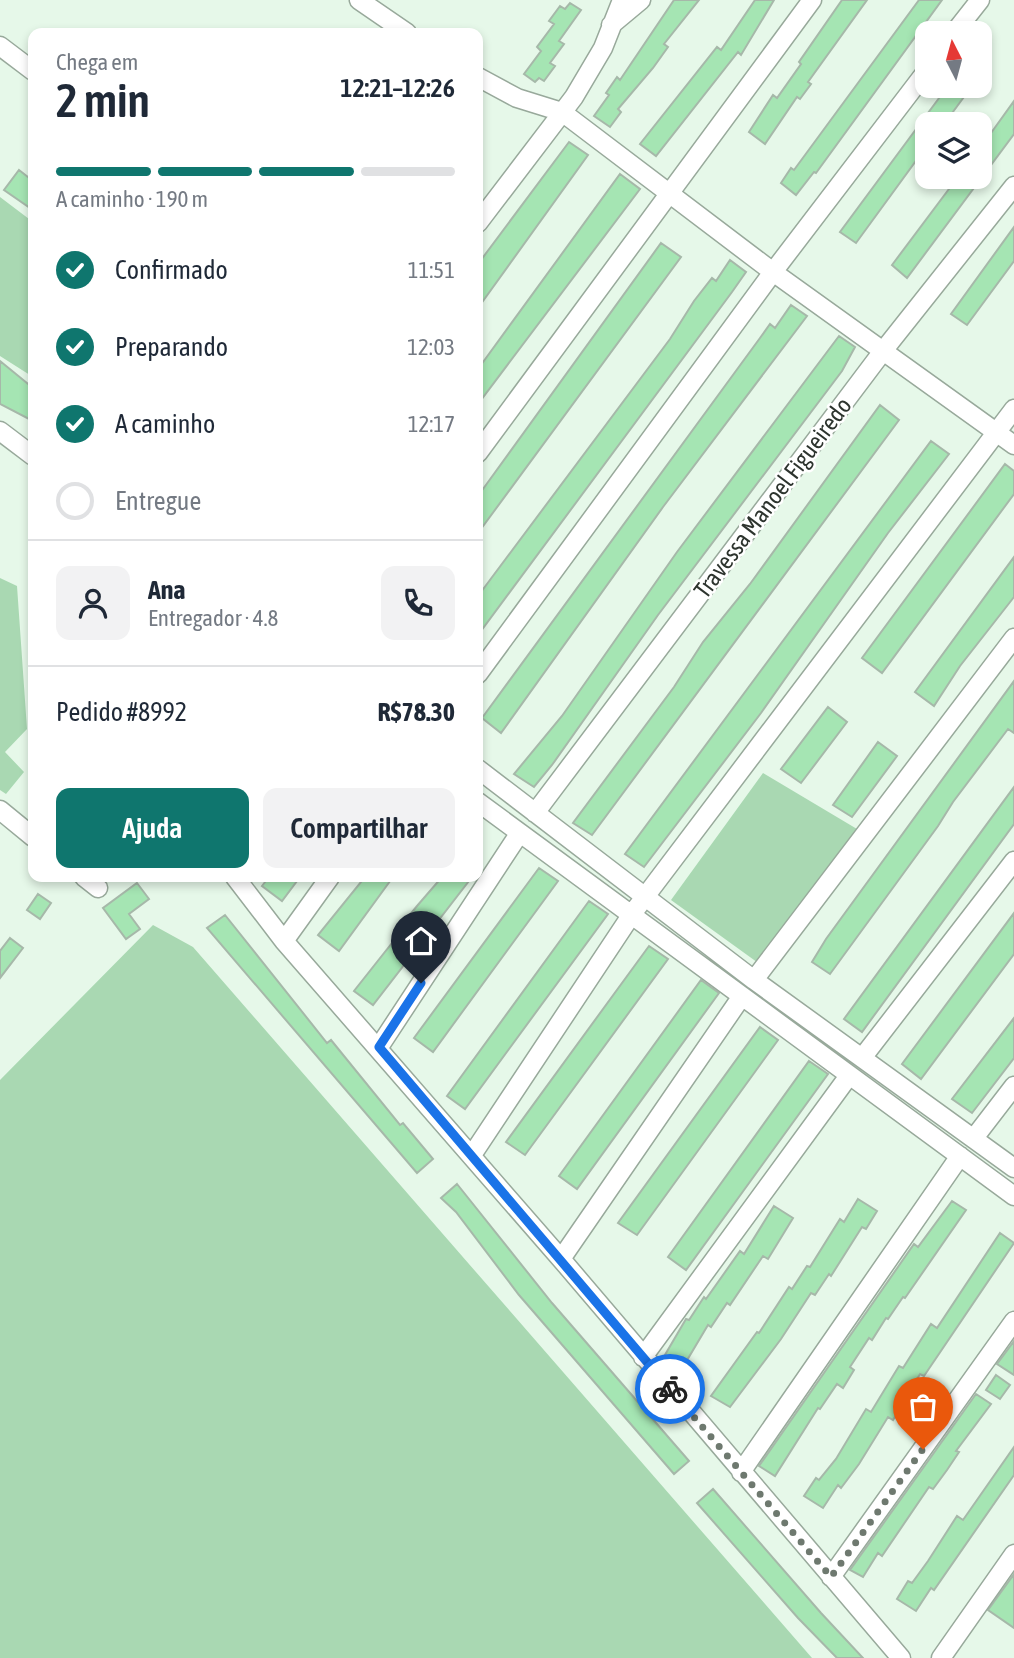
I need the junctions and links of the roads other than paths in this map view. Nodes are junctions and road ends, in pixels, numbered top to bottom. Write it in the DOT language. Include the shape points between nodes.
graph roads {
  1 [pos="359,0"];
  2 [pos="622,0"];
  3 [pos="641,0"];
  4 [pos="812,0"];
  5 [pos="979,0"];
  6 [pos="963,21"];
  7 [pos="611,25"];
  8 [pos="400,28"];
  9 [pos="0,46"];
  10 [pos="28,67"];
  11 [pos="483,80"];
  12 [pos="915,86"];
  13 [pos="562,112"];
  14 [pos="1014,186"];
  15 [pos="669,193"];
  16 [pos="483,216"];
  17 [pos="773,272"];
  18 [pos="883,351"];
  19 [pos="1014,409"];
  20 [pos="0,431"];
  21 [pos="996,433"];
  22 [pos="1014,445"];
  23 [pos="483,446"];
  24 [pos="28,452"];
  25 [pos="1014,638"];
  26 [pos="483,667"];
  27 [pos="483,773"];
  28 [pos="483,806"];
  29 [pos="0,810"];
  30 [pos="535,813"];
  31 [pos="28,833"];
  32 [pos="519,834"];
  33 [pos="1014,861"];
  34 [pos="239,882"];
  35 [pos="326,882"];
  36 [pos="645,897"];
  37 [pos="632,914"];
  38 [pos="284,941"];
  39 [pos="754,980"];
  40 [pos="742,996"];
  41 [pos="379,1047"];
  42 [pos="862,1058"];
  43 [pos="848,1077"];
  44 [pos="1014,1086"];
  45 [pos="974,1138"];
  46 [pos="472,1155"];
  47 [pos="960,1156"];
  48 [pos="1014,1168"];
  49 [pos="1014,1196"];
  50 [pos="561,1259"];
  51 [pos="1014,1321"];
  52 [pos="643,1357"];
  53 [pos="741,1472"];
  54 [pos="1014,1555"];
  55 [pos="831,1577"];
  56 [pos="901,1658"];
  57 [pos="941,1658"];
  1 -- 8 [label="street"];
  2 -- 7 [label="street"];
  3 -- 7 [label="street"];
  4 -- 15 [label="street"];
  5 -- 6 [label="street"];
  7 -- 13 [label="street" via="603,48"];
  9 -- 10 [label="street"];
  11 -- 13 [label="street" via="517,98"];
  12 -- 17 [label="street"];
  13 -- 15 [label="street"];
  13 -- 16 [label="street"];
  14 -- 18 [label="street, Travessa Manoel Figueiredo"];
  15 -- 17 [label="street"];
  15 -- 23 [label="street"];
  17 -- 18 [label="street"];
  17 -- 26 [label="street"];
  18 -- 21 [label="street"];
  18 -- 30 [label="street, Travessa Manoel Figueiredo"];
  19 -- 21 [label="street"];
  20 -- 24 [label="street"];
  21 -- 22 [label="street"];
  21 -- 36 [label="street"];
  25 -- 39 [label="street"];
  27 -- 30 [label="street"];
  28 -- 32 [label="street"];
  29 -- 31 [label="street"];
  30 -- 36 [label="street"];
  32 -- 37 [label="street"];
  32 -- 41 [label="street"];
  33 -- 42 [label="street"];
  34 -- 38 [label="street"];
  35 -- 38 [label="street"];
  36 -- 37 [label="street"];
  36 -- 39 [label="street"];
  37 -- 40 [label="street"];
  37 -- 46 [label="street"];
  38 -- 41 [label="street"];
  39 -- 42 [label="street"];
  40 -- 43 [label="street"];
  40 -- 50 [label="street"];
  41 -- 46 [label="street"];
  42 -- 45 [label="street"];
  43 -- 47 [label="street"];
  43 -- 52 [label="street"];
  44 -- 45 [label="street"];
  45 -- 48 [label="street"];
  46 -- 50 [label="street"];
  47 -- 49 [label="street"];
  47 -- 53 [label="street"];
  50 -- 52 [label="street"];
  51 -- 55 [label="street"];
  52 -- 53 [label="street"];
  53 -- 55 [label="street"];
  54 -- 57 [label="street"];
  55 -- 56 [label="street"];
}
